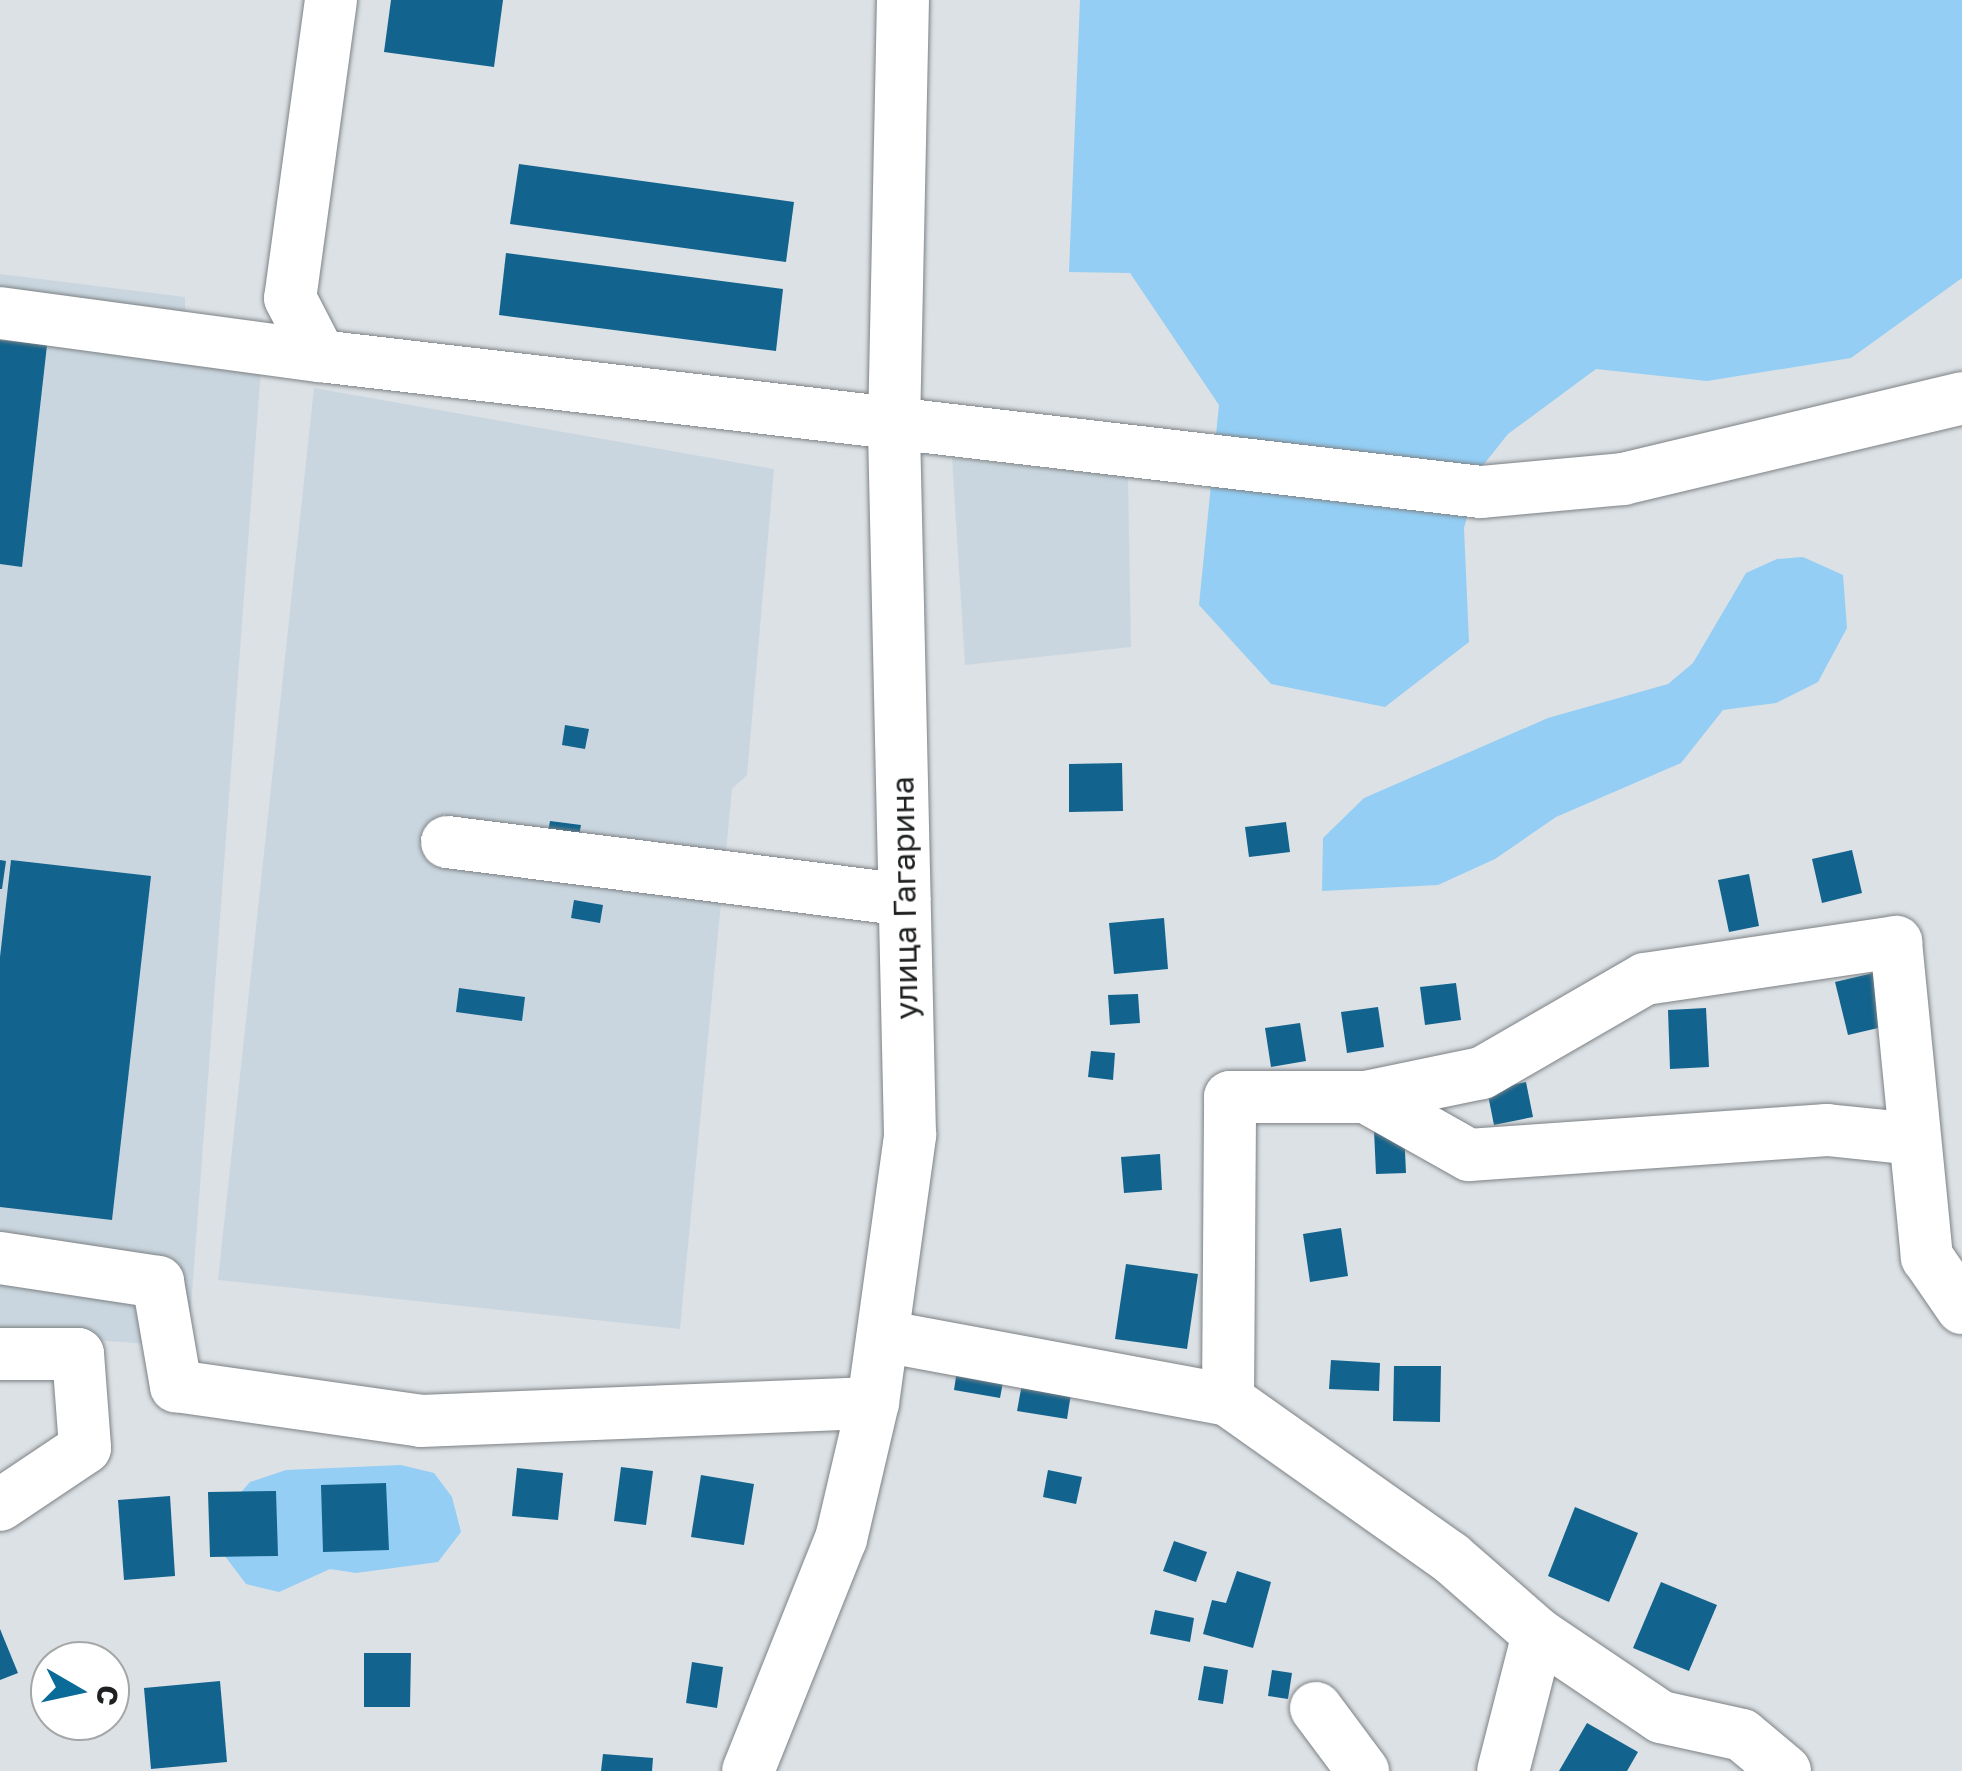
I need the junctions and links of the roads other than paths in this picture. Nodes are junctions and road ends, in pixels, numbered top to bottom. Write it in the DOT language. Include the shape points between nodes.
graph roads {
  1 [pos="331,0"];
  2 [pos="903,0"];
  3 [pos="0,312"];
  4 [pos="320,356"];
  5 [pos="1962,398"];
  6 [pos="894,428"];
  7 [pos="446,842"];
  8 [pos="904,900"];
  9 [pos="1366,1097"];
  10 [pos="1914,1138"];
  11 [pos="0,1258"];
  12 [pos="1962,1308"];
  13 [pos="883,1336"];
  14 [pos="0,1354"];
  15 [pos="1228,1400"];
  16 [pos="873,1403"];
  17 [pos="0,1505"];
  18 [pos="1538,1634"];
  19 [pos="1316,1708"];
  20 [pos="748,1771"];
  21 [pos="1363,1771"];
  22 [pos="1503,1771"];
  23 [pos="1785,1771"];
  1 -- 4 [label="street" via="290,298"];
  2 -- 6 [label="street, улица Гагарина"];
  3 -- 4 [label="street"];
  4 -- 6 [label="street"];
  5 -- 6 [label="street" via="1623,480 1482,492"];
  6 -- 8 [label="street, улица Гагарина"];
  7 -- 8 [label="street"];
  8 -- 13 [label="street, улица Гагарина" via="910,1135"];
  9 -- 10 [label="street" via="1470,1156 1827,1130"];
  9 -- 10 [label="street" via="1482,1073 1645,979 1896,942"];
  9 -- 15 [label="street" via="1230,1097"];
  10 -- 12 [label="street" via="1927,1258"];
  11 -- 16 [label="street" via="158,1282 176,1386 421,1421"];
  13 -- 15 [label="street"];
  13 -- 16 [label="street, улица Гагарина"];
  14 -- 17 [label="street" via="78,1354 85,1448"];
  15 -- 18 [label="street" via="1450,1557"];
  16 -- 20 [label="street, улица Гагарина" via="841,1540"];
  18 -- 22 [label="street"];
  18 -- 23 [label="street" via="1662,1717 1742,1736"];
  19 -- 21 [label="street"];
}
